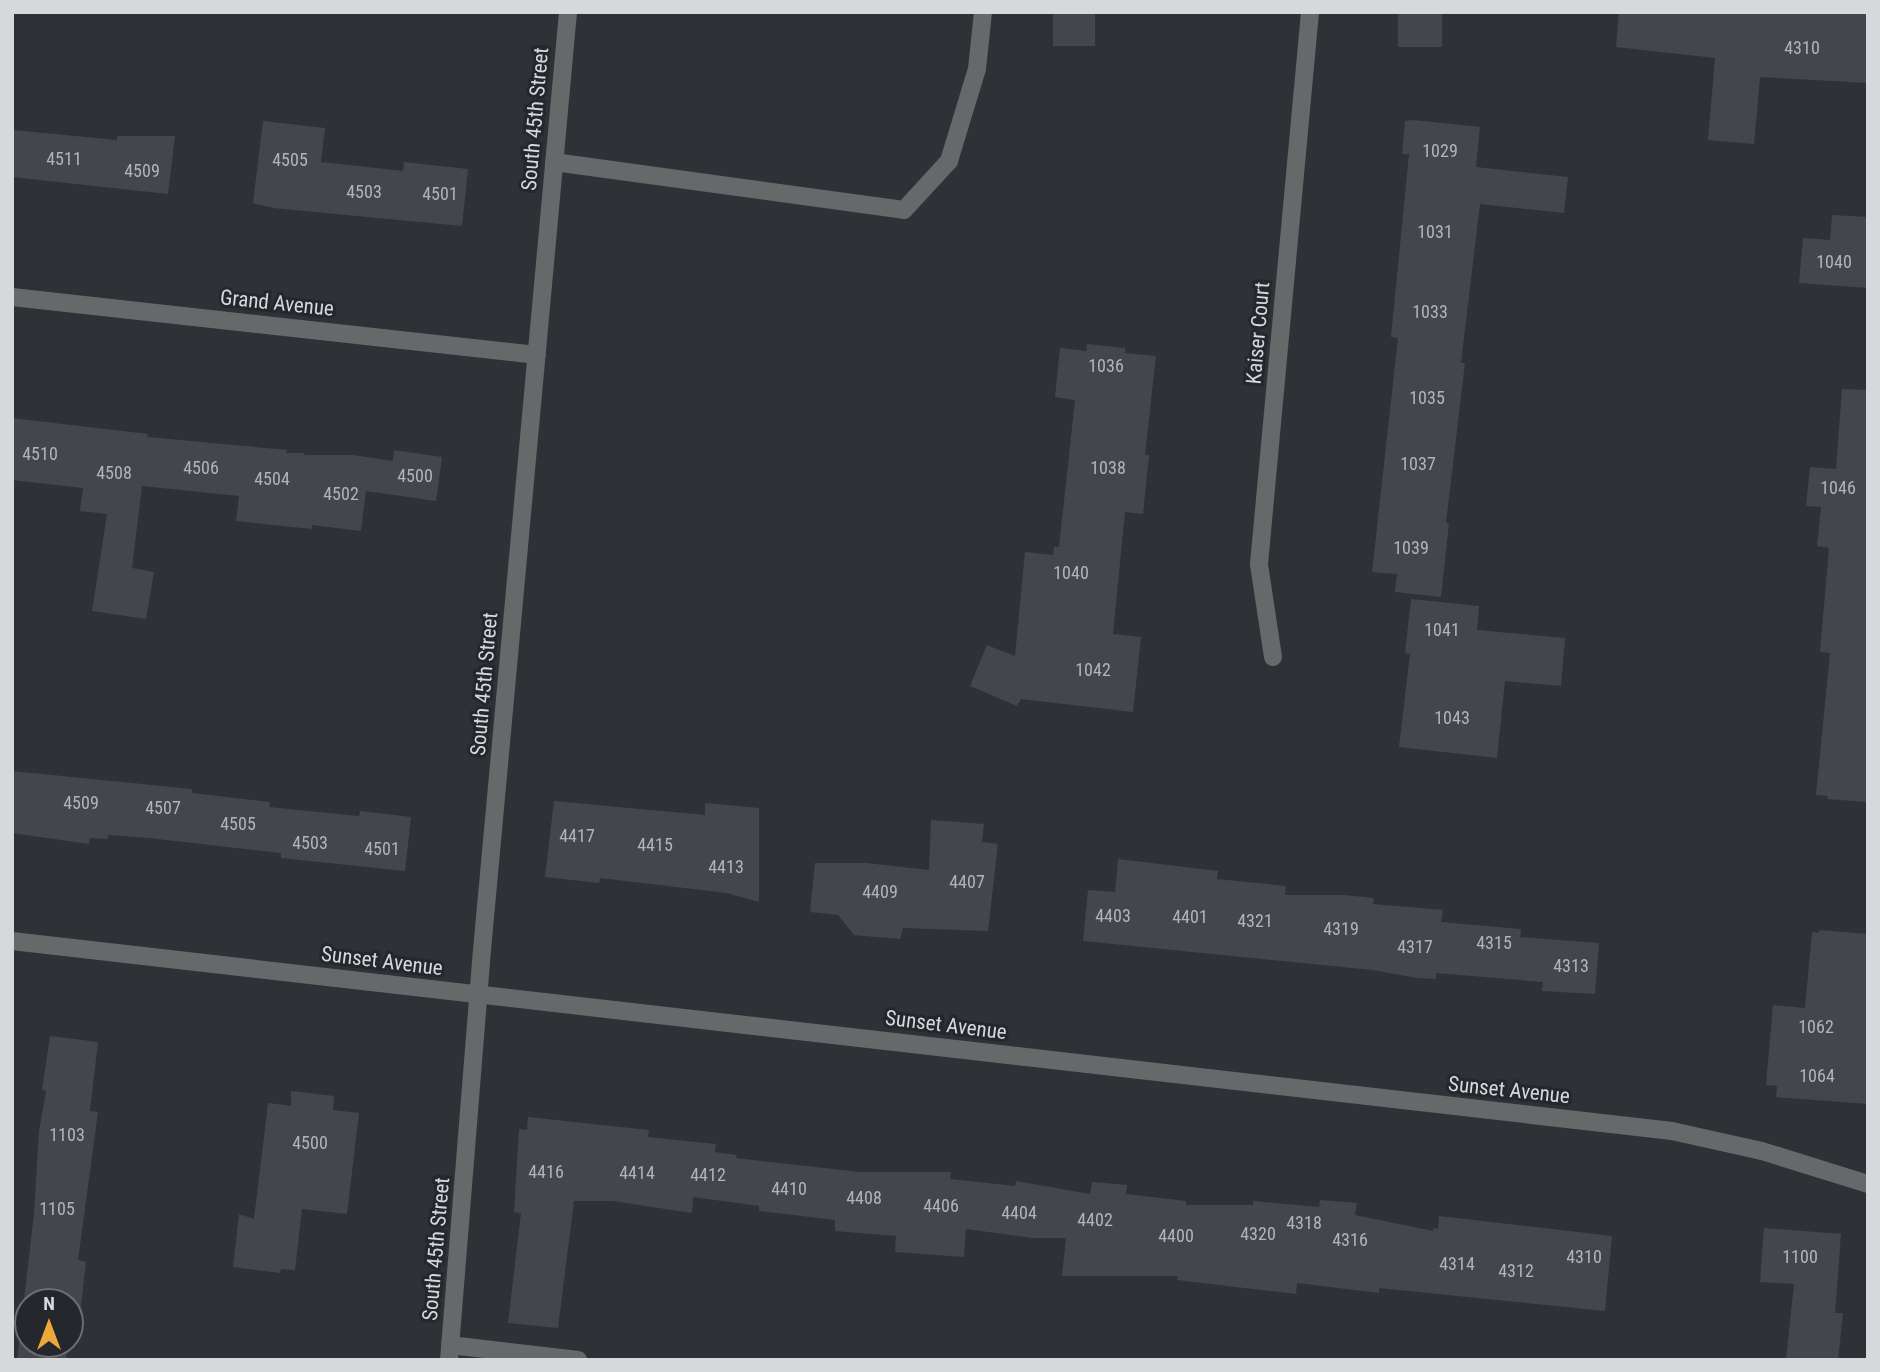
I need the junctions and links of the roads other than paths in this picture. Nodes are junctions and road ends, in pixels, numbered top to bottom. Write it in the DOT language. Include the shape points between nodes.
graph roads {
  1 [pos="568,12"];
  2 [pos="983,12"];
  3 [pos="1310,12"];
  4 [pos="554,162"];
  5 [pos="12,297"];
  6 [pos="537,355"];
  7 [pos="1273,657"];
  8 [pos="12,941"];
  9 [pos="481,995"];
  10 [pos="1868,1184"];
  11 [pos="449,1353"];
  12 [pos="578,1360"];
  1 -- 4 [label="street, South 45th Street"];
  2 -- 4 [label="street" via="977,69 949,162 904,210"];
  3 -- 7 [label="street, Kaiser Court" via="1259,564"];
  4 -- 6 [label="street, South 45th Street"];
  5 -- 6 [label="street, Grand Avenue"];
  6 -- 9 [label="street, South 45th Street"];
  8 -- 9 [label="street, Sunset Avenue"];
  9 -- 10 [label="street, Sunset Avenue" via="1672,1131 1762,1151"];
  9 -- 11 [label="street, South 45th Street"];
  11 -- 12 [label="street"];
}
